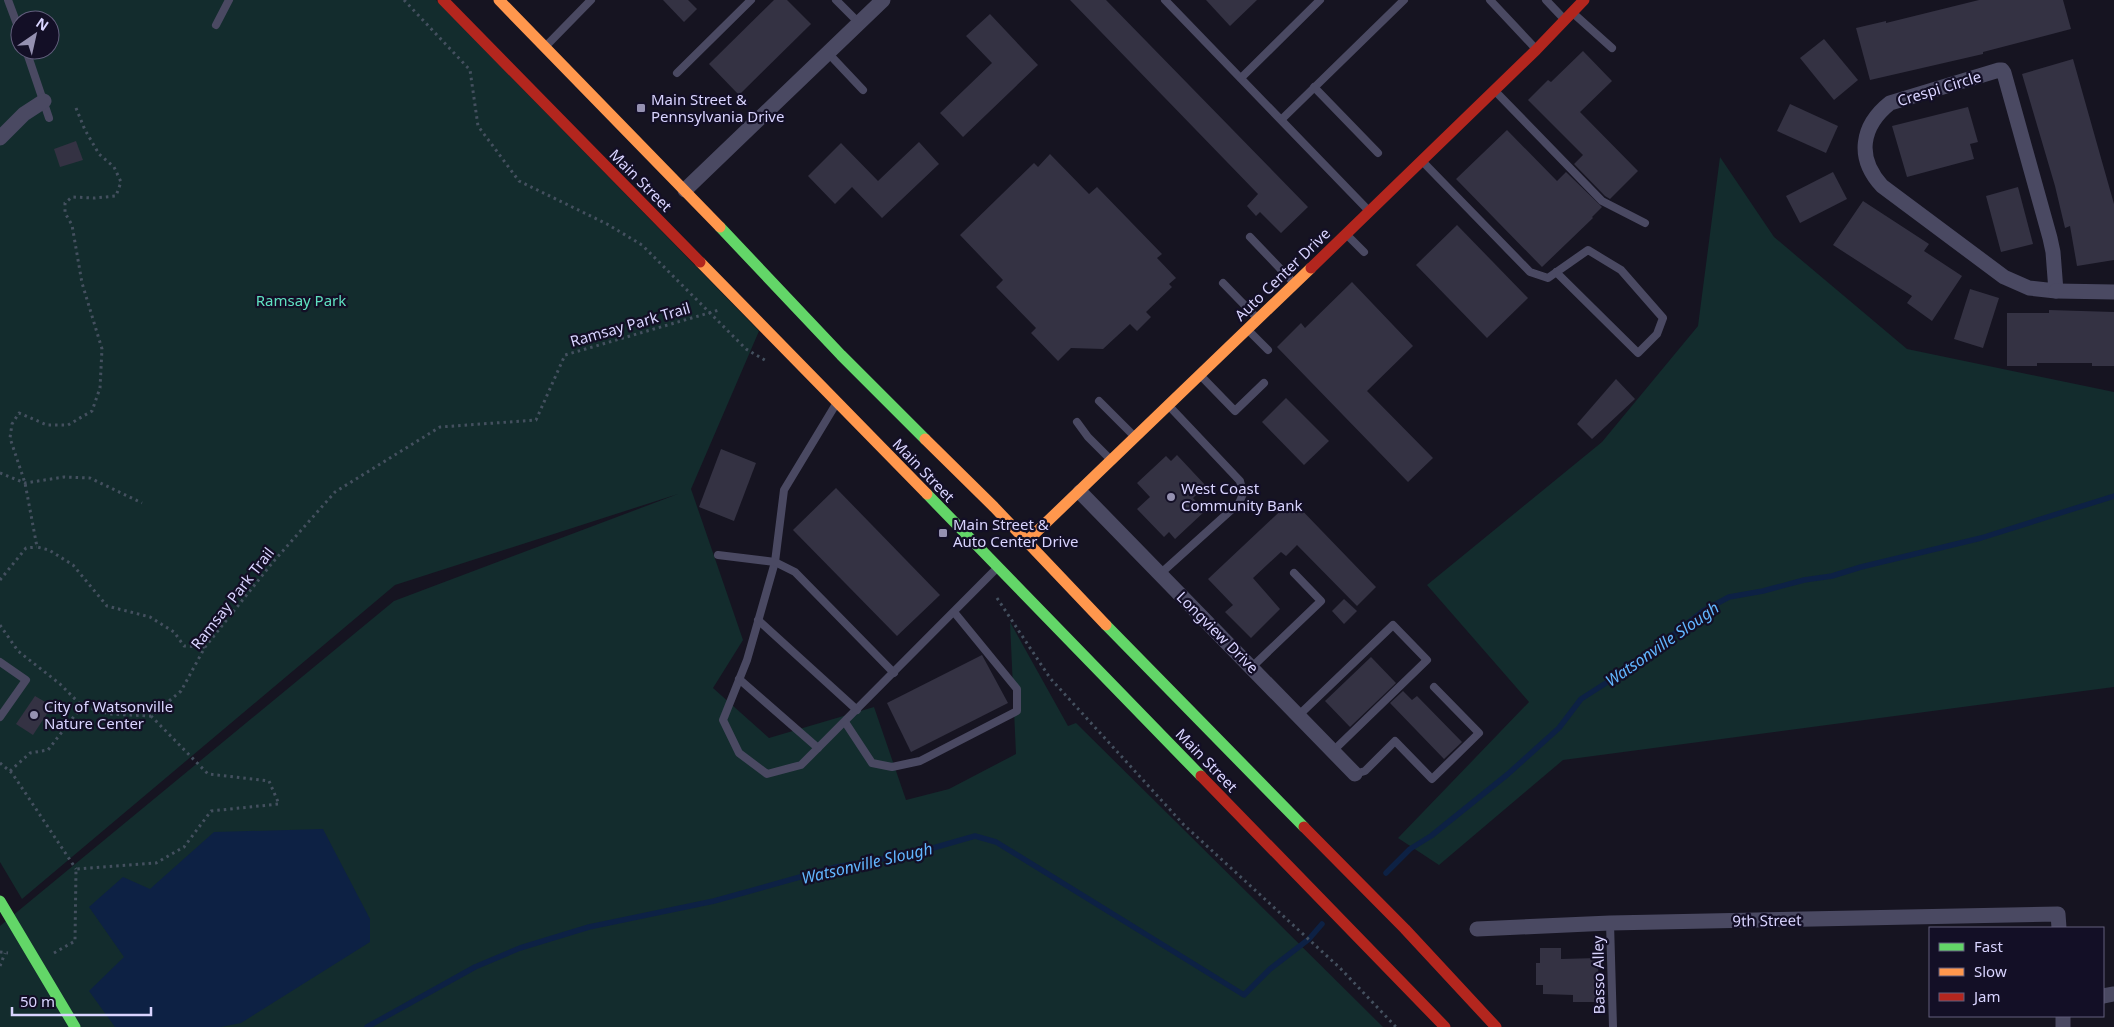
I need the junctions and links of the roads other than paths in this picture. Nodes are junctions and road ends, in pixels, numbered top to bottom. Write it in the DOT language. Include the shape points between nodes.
graph roads {
  1 [pos="443,0"];
  2 [pos="499,0"];
  3 [pos="591,0"];
  4 [pos="751,0"];
  5 [pos="836,0"];
  6 [pos="883,0"];
  7 [pos="1166,0"];
  8 [pos="1320,0"];
  9 [pos="1404,0"];
  10 [pos="1490,0"];
  11 [pos="1546,0"];
  12 [pos="1584,0"];
  13 [pos="225,2"];
  14 [pos="1569,17"];
  15 [pos="859,23"];
  16 [pos="216,25"];
  17 [pos="545,47"];
  18 [pos="1612,48"];
  19 [pos="1536,50"];
  20 [pos="829,54"];
  21 [pos="30,60"];
  22 [pos="677,73"];
  23 [pos="1241,78"];
  24 [pos="1314,87"];
  25 [pos="863,90"];
  26 [pos="1495,90"];
  27 [pos="44,101"];
  28 [pos="50,118"];
  29 [pos="1282,119"];
  30 [pos="0,138"];
  31 [pos="1378,153"];
  32 [pos="1421,161"];
  33 [pos="685,190"];
  34 [pos="1369,211"];
  35 [pos="1645,223"];
  36 [pos="1346,234"];
  37 [pos="1250,237"];
  38 [pos="1364,252"];
  39 [pos="1556,272"];
  40 [pos="1222,282"];
  41 [pos="1295,283"];
  42 [pos="2056,291"];
  43 [pos="2114,292"];
  44 [pos="1258,319"];
  45 [pos="1247,329"];
  46 [pos="1268,350"];
  47 [pos="1200,375"];
  48 [pos="1264,382"];
  49 [pos="1099,401"];
  50 [pos="837,403"];
  51 [pos="1168,405"];
  52 [pos="1077,422"];
  53 [pos="1136,437"];
  54 [pos="1112,461"];
  55 [pos="1080,492"];
  56 [pos="1023,545"];
  57 [pos="718,555"];
  58 [pos="775,562"];
  59 [pos="1002,564"];
  60 [pos="1294,573"];
  61 [pos="1160,574"];
  62 [pos="954,612"];
  63 [pos="758,620"];
  64 [pos="0,662"];
  65 [pos="1252,667"];
  66 [pos="894,673"];
  67 [pos="739,679"];
  68 [pos="1434,687"];
  69 [pos="857,710"];
  70 [pos="1299,715"];
  71 [pos="0,718"];
  72 [pos="845,722"];
  73 [pos="818,748"];
  74 [pos="1333,751"];
  75 [pos="1355,774"];
  76 [pos="0,901"];
  77 [pos="2058,921"];
  78 [pos="1610,923"];
  79 [pos="1477,929"];
  80 [pos="75,1027"];
  81 [pos="1444,1027"];
  82 [pos="1496,1027"];
  83 [pos="1612,1027"];
  1 -- 50 [label="main road, Main Street"];
  2 -- 17 [label="main road, Main Street"];
  3 -- 17 [label="lane"];
  4 -- 22 [label="lane"];
  5 -- 15 [label="lane"];
  6 -- 15 [label="street"];
  7 -- 23 [label="lane"];
  8 -- 23 [label="lane"];
  9 -- 24 [label="lane"];
  10 -- 19 [label="lane"];
  11 -- 14 [label="lane"];
  12 -- 14 [label="main road, Auto Center Drive"];
  13 -- 16 [label="lane"];
  14 -- 18 [label="lane"];
  14 -- 19 [label="main road, Auto Center Drive"];
  15 -- 20 [label="street"];
  17 -- 33 [label="main road, Main Street"];
  19 -- 26 [label="main road, Auto Center Drive"];
  20 -- 25 [label="lane"];
  20 -- 33 [label="street"];
  21 -- 27 [label="lane"];
  23 -- 29 [label="lane"];
  24 -- 29 [label="lane"];
  24 -- 31 [label="lane"];
  26 -- 32 [label="main road, Auto Center Drive"];
  26 -- 35 [label="lane" via="1602,201"];
  27 -- 28 [label="lane"];
  27 -- 30 [label="street" via="24,114"];
  29 -- 34 [label="lane"];
  32 -- 34 [label="main road, Auto Center Drive"];
  32 -- 39 [label="lane" via="1530,272 1548,278"];
  33 -- 56 [label="main road, Main Street"];
  34 -- 36 [label="main road, Auto Center Drive"];
  36 -- 38 [label="lane"];
  36 -- 41 [label="main road, Auto Center Drive"];
  37 -- 41 [label="lane"];
  39 -- 39 [label="lane" via="1588,250 1621,270 1663,318 1657,334 1638,353"];
  40 -- 44 [label="lane"];
  41 -- 44 [label="main road, Auto Center Drive"];
  42 -- 42 [label="street, Crespi Circle" via="2029,288 2004,277 1882,186 1869,168 1864,146 1870,126 1882,109 1903,97 2002,70 2050,238"];
  42 -- 43 [label="street, Crespi Circle"];
  44 -- 45 [label="main road, Auto Center Drive"];
  45 -- 46 [label="lane"];
  45 -- 47 [label="main road, Auto Center Drive"];
  47 -- 48 [label="lane" via="1235,411"];
  47 -- 51 [label="main road, Auto Center Drive"];
  49 -- 53 [label="lane"];
  50 -- 58 [label="lane" via="784,490"];
  50 -- 59 [label="main road, Main Street"];
  51 -- 53 [label="main road, Auto Center Drive"];
  51 -- 61 [label="lane" via="1240,481 1243,494 1239,503"];
  52 -- 54 [label="lane"];
  53 -- 54 [label="main road, Auto Center Drive"];
  54 -- 55 [label="main road, Auto Center Drive"];
  55 -- 56 [label="main road, Auto Center Drive"];
  55 -- 61 [label="street, Longview Drive"];
  56 -- 82 [label="main road, Main Street" via="1405,929"];
  57 -- 58 [label="lane"];
  58 -- 63 [label="lane"];
  58 -- 66 [label="lane" via="795,572"];
  59 -- 62 [label="lane"];
  59 -- 81 [label="main road, Main Street"];
  60 -- 65 [label="lane" via="1321,601"];
  61 -- 65 [label="street, Longview Drive"];
  62 -- 66 [label="lane"];
  62 -- 72 [label="lane" via="1017,689 1017,711 920,761 892,766 872,763"];
  63 -- 67 [label="lane"];
  63 -- 69 [label="lane"];
  64 -- 71 [label="lane" via="26,680"];
  65 -- 70 [label="street, Longview Drive"];
  66 -- 69 [label="lane"];
  67 -- 73 [label="lane"];
  67 -- 73 [label="lane" via="723,720 739,753 768,774 801,766"];
  68 -- 75 [label="lane" via="1479,733 1432,779 1395,741 1365,770"];
  69 -- 72 [label="lane"];
  70 -- 74 [label="street, Longview Drive"];
  70 -- 74 [label="lane" via="1393,625 1427,660"];
  72 -- 73 [label="lane"];
  74 -- 75 [label="street, Longview Drive"];
  76 -- 80 [label="main road, bridge"];
  77 -- 78 [label="street, 9th Street"];
  78 -- 79 [label="street, 9th Street"];
  78 -- 83 [label="lane, Basso Alley"];
}
